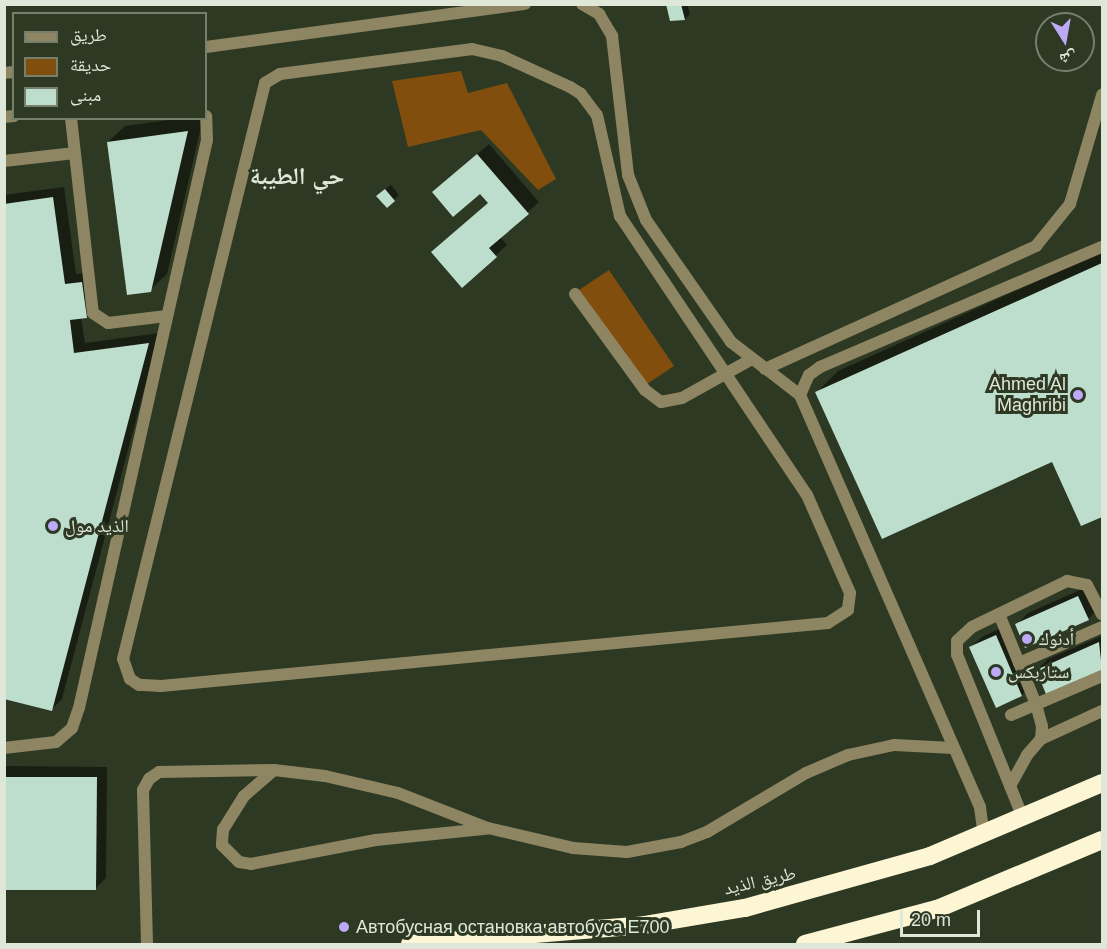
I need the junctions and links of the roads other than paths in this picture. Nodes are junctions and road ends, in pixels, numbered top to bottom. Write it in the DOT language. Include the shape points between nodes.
graph roads {
  1 [pos="525,4"];
  2 [pos="582,4"];
  3 [pos="207,47"];
  4 [pos="1102,95"];
  5 [pos="71,120"];
  6 [pos="207,120"];
  7 [pos="75,153"];
  8 [pos="4,161"];
  9 [pos="1102,247"];
  10 [pos="575,294"];
  11 [pos="167,316"];
  12 [pos="752,359"];
  13 [pos="765,369"];
  14 [pos="725,377"];
  15 [pos="800,395"];
  16 [pos="999,614"];
  17 [pos="1102,614"];
  18 [pos="1102,627"];
  19 [pos="1019,663"];
  20 [pos="1102,676"];
  21 [pos="1036,704"];
  22 [pos="1102,711"];
  23 [pos="1011,716"];
  24 [pos="1041,739"];
  25 [pos="4,748"];
  26 [pos="954,748"];
  27 [pos="274,770"];
  28 [pos="1102,783"];
  29 [pos="1010,786"];
  30 [pos="1023,818"];
  31 [pos="488,828"];
  32 [pos="984,836"];
  33 [pos="1102,840"];
  34 [pos="147,945"];
  35 [pos="410,945"];
  36 [pos="804,945"];
  1 -- 3 [label="street"];
  2 -- 12 [label="street" via="599,14 612,36 628,175 635,198 721,331"];
  4 -- 13 [label="street" via="1070,204 1036,246"];
  5 -- 7 [label="street"];
  6 -- 11 [label="street" via="209,130"];
  7 -- 8 [label="street"];
  7 -- 11 [label="street" via="93,313 108,323"];
  9 -- 15 [label="street" via="820,367 809,375"];
  10 -- 14 [label="street" via="654,399 676,401"];
  11 -- 25 [label="street" via="72,728 56,742"];
  12 -- 13 [label="street"];
  12 -- 14 [label="street"];
  13 -- 15 [label="street"];
  14 -- 14 [label="street" via="816,512 850,593 848,609 836,621 161,686 139,685 125,670 126,649 261,90 270,78 472,50 502,56 581,94 597,115 620,216"];
  15 -- 26 [label="street"];
  16 -- 17 [label="street" via="1074,580 1087,585"];
  16 -- 19 [label="street"];
  16 -- 29 [label="street" via="966,630 956,648"];
  18 -- 19 [label="street"];
  19 -- 21 [label="street"];
  20 -- 21 [label="street"];
  21 -- 23 [label="street"];
  21 -- 24 [label="street"];
  22 -- 24 [label="street"];
  24 -- 29 [label="street"];
  26 -- 31 [label="street" via="894,746 848,755 806,773 706,832 654,848 600,852"];
  26 -- 32 [label="street" via="980,807"];
  27 -- 31 [label="street" via="398,793"];
  27 -- 31 [label="street" via="244,796 224,829 222,845 239,862 251,864 376,840"];
  27 -- 34 [label="street" via="172,769 149,779 143,790"];
  28 -- 30 [label="highway, طريق الذيد"];
  29 -- 30 [label="street"];
  30 -- 32 [label="highway, طريق الذيد"];
  32 -- 35 [label="highway, طريق الذيد" via="862,878 745,908 644,925"];
  33 -- 36 [label="highway" via="937,909"];
}
